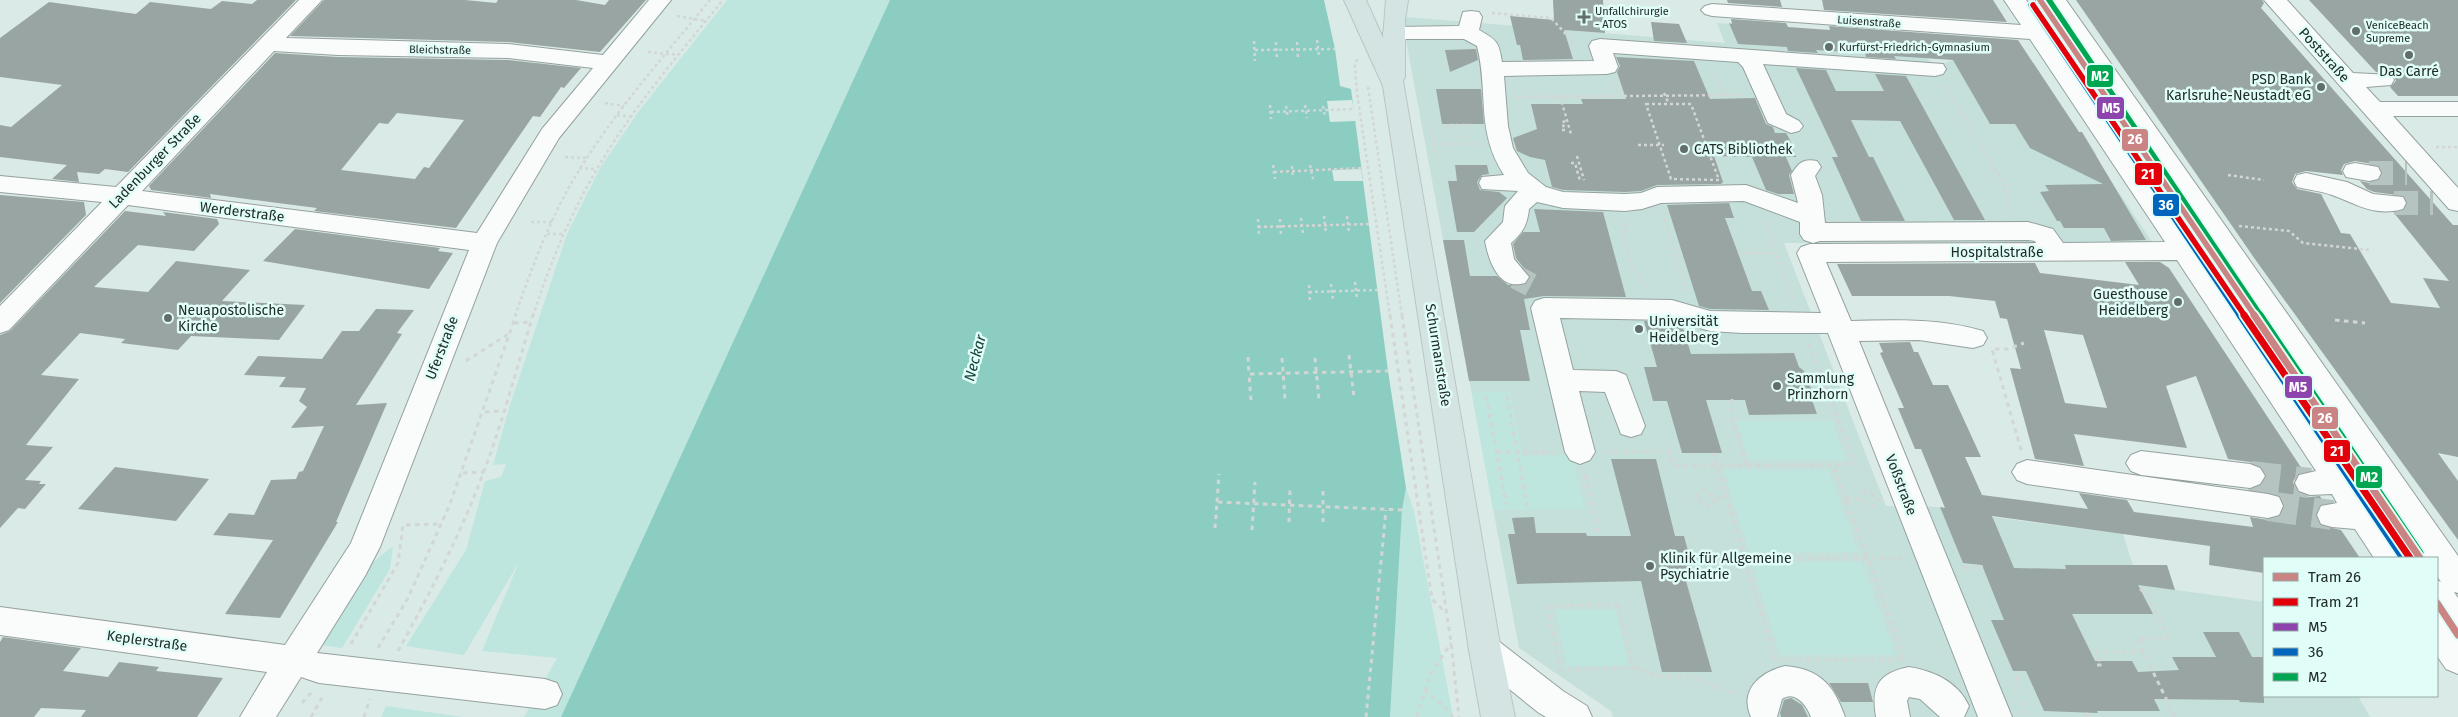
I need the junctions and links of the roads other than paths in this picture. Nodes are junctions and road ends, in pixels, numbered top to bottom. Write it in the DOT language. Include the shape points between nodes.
graph roads {
  1 [pos="311,0"];
  2 [pos="1355,0"];
  3 [pos="1397,0"];
  4 [pos="2015,0"];
  5 [pos="2038,0"];
  6 [pos="2055,0"];
  7 [pos="2275,0"];
  8 [pos="1710,5"];
  9 [pos="669,8"];
  10 [pos="1394,33"];
  11 [pos="2037,33"];
  12 [pos="270,44"];
  13 [pos="1734,55"];
  14 [pos="610,63"];
  15 [pos="1494,69"];
  16 [pos="1935,69"];
  17 [pos="2348,80"];
  18 [pos="2383,80"];
  19 [pos="1394,86"];
  20 [pos="2374,109"];
  21 [pos="2458,109"];
  22 [pos="1791,126"];
  23 [pos="1809,167"];
  24 [pos="2432,172"];
  25 [pos="2406,173"];
  26 [pos="2306,181"];
  27 [pos="1491,183"];
  28 [pos="0,184"];
  29 [pos="1528,186"];
  30 [pos="121,196"];
  31 [pos="2452,202"];
  32 [pos="2394,203"];
  33 [pos="1812,234"];
  34 [pos="484,243"];
  35 [pos="2184,251"];
  36 [pos="2056,252"];
  37 [pos="1544,308"];
  38 [pos="0,323"];
  39 [pos="1839,327"];
  40 [pos="1988,345"];
  41 [pos="1561,380"];
  42 [pos="1631,426"];
  43 [pos="1580,452"];
  44 [pos="2140,464"];
  45 [pos="2027,472"];
  46 [pos="2250,476"];
  47 [pos="2342,482"];
  48 [pos="2310,483"];
  49 [pos="2268,506"];
  50 [pos="2332,515"];
  51 [pos="2364,517"];
  52 [pos="2390,557"];
  53 [pos="2412,557"];
  54 [pos="2458,580"];
  55 [pos="2438,595"];
  56 [pos="0,621"];
  57 [pos="2458,624"];
  58 [pos="2438,631"];
  59 [pos="1485,650"];
  60 [pos="2458,659"];
  61 [pos="295,661"];
  62 [pos="545,694"];
  63 [pos="1752,705"];
  64 [pos="1952,706"];
  65 [pos="257,717"];
  66 [pos="1498,717"];
  67 [pos="1575,717"];
  68 [pos="1828,717"];
  69 [pos="1893,717"];
  70 [pos="1995,717"];
  1 -- 12 [label="street, Ladenburger Straße"];
  2 -- 19 [label="main road, Schurmanstraße"];
  3 -- 10 [label="main road"];
  4 -- 11 [label="street"];
  5 -- 53 [label="street"];
  6 -- 54 [label="street"];
  7 -- 17 [label="street, Poststraße"];
  8 -- 11 [label="street, Luisenstraße"];
  8 -- 13 [label="street"];
  9 -- 14 [label="street, Uferstraße"];
  10 -- 15 [label="street" via="1470,24 1487,43"];
  10 -- 19 [label="main road"];
  11 -- 35 [label="street"];
  12 -- 14 [label="street, Bleichstraße" via="508,51"];
  12 -- 30 [label="street, Ladenburger Straße"];
  13 -- 15 [label="street" via="1600,46 1606,67"];
  13 -- 16 [label="street"];
  13 -- 22 [label="street" via="1753,65 1776,118"];
  14 -- 34 [label="street, Uferstraße" via="550,134"];
  15 -- 29 [label="street" via="1498,134 1511,167"];
  17 -- 18 [label="street"];
  17 -- 20 [label="street, Poststraße"];
  19 -- 59 [label="main road, Schurmanstraße"];
  20 -- 21 [label="street"];
  20 -- 24 [label="street, Poststraße"];
  23 -- 33 [label="street, Voßstraße" via="1802,175 1810,196"];
  24 -- 25 [label="street"];
  24 -- 31 [label="street, Poststraße"];
  26 -- 32 [label="street" via="2338,188 2369,202"];
  27 -- 29 [label="street"];
  28 -- 30 [label="street, Werderstraße"];
  29 -- 33 [label="street" via="1547,197 1561,200 1746,194"];
  29 -- 37 [label="street" via="1517,206 1506,213 1515,225 1498,241 1502,262 1524,281"];
  30 -- 34 [label="street, Werderstraße"];
  30 -- 38 [label="street, Ladenburger Straße"];
  33 -- 36 [label="street, Hospitalstraße"];
  33 -- 36 [label="street" via="2014,230 2041,233"];
  33 -- 39 [label="street, Voßstraße"];
  34 -- 61 [label="street, Uferstraße" via="365,547"];
  35 -- 36 [label="street, Hospitalstraße"];
  35 -- 47 [label="street"];
  37 -- 39 [label="street" via="1683,313 1710,321"];
  37 -- 41 [label="street"];
  39 -- 40 [label="street" via="1895,331 1919,339"];
  39 -- 70 [label="street, Voßstraße"];
  41 -- 42 [label="street" via="1616,382"];
  41 -- 43 [label="street"];
  44 -- 46 [label="street"];
  45 -- 49 [label="street"];
  47 -- 48 [label="street"];
  47 -- 51 [label="street"];
  50 -- 51 [label="street"];
  51 -- 52 [label="street"];
  55 -- 57 [label="street"];
  56 -- 61 [label="street, Keplerstraße"];
  58 -- 60 [label="street"];
  59 -- 66 [label="main road, Schurmanstraße"];
  59 -- 67 [label="street"];
  61 -- 62 [label="street, Keplerstraße" via="334,670 378,665"];
  61 -- 65 [label="street, Uferstraße"];
  63 -- 68 [label="street" via="1763,698 1772,684 1792,681 1807,687 1820,698"];
  64 -- 69 [label="street" via="1936,689 1905,682 1897,685 1888,699"];
}
